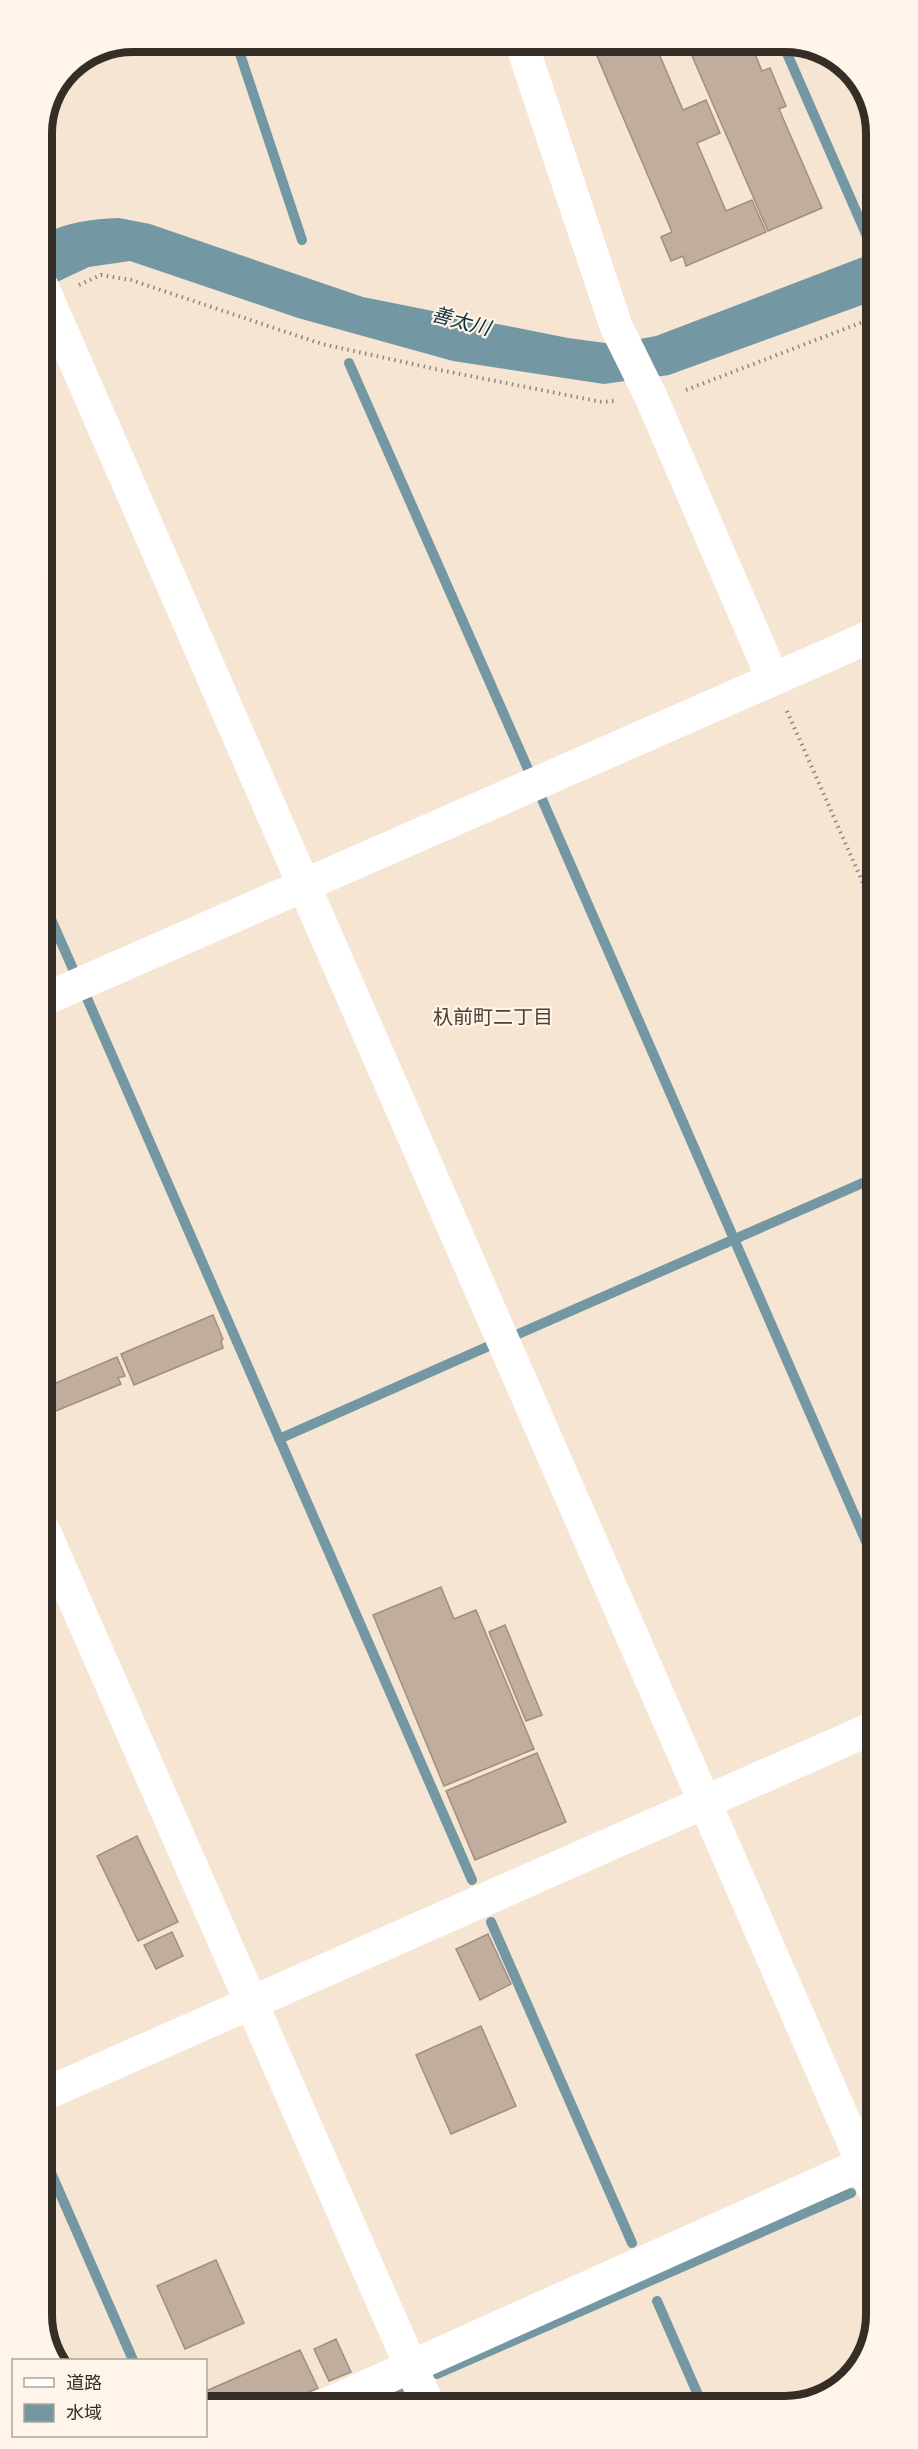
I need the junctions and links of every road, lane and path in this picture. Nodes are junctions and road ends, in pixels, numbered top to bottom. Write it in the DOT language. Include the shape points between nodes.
graph roads {
  1 [pos="525,53"];
  2 [pos="53,290"];
  3 [pos="53,311"];
  4 [pos="866,321"];
  5 [pos="651,398"];
  6 [pos="866,638"];
  7 [pos="773,679"];
  8 [pos="304,886"];
  9 [pos="866,890"];
  10 [pos="53,996"];
  11 [pos="52,1550"];
  12 [pos="866,1731"];
  13 [pos="704,1802"];
  14 [pos="251,2004"];
  15 [pos="52,2091"];
  16 [pos="866,2154"];
  17 [pos="866,2162"];
  18 [pos="411,2367"];
  19 [pos="346,2396"];
  20 [pos="424,2396"];
  1 -- 5 [label="street" via="616,326"];
  2 -- 5 [label="path" via="102,275 131,280 322,344 602,402"];
  3 -- 8 [label="street"];
  4 -- 5 [label="path" via="684,392"];
  5 -- 7 [label="street"];
  6 -- 7 [label="street"];
  7 -- 8 [label="street"];
  7 -- 9 [label="path"];
  8 -- 10 [label="street"];
  8 -- 13 [label="street"];
  11 -- 14 [label="street"];
  12 -- 13 [label="street"];
  13 -- 14 [label="street"];
  13 -- 16 [label="street"];
  14 -- 15 [label="street"];
  14 -- 18 [label="street"];
  17 -- 18 [label="street"];
  18 -- 19 [label="street"];
  18 -- 20 [label="street"];
}
